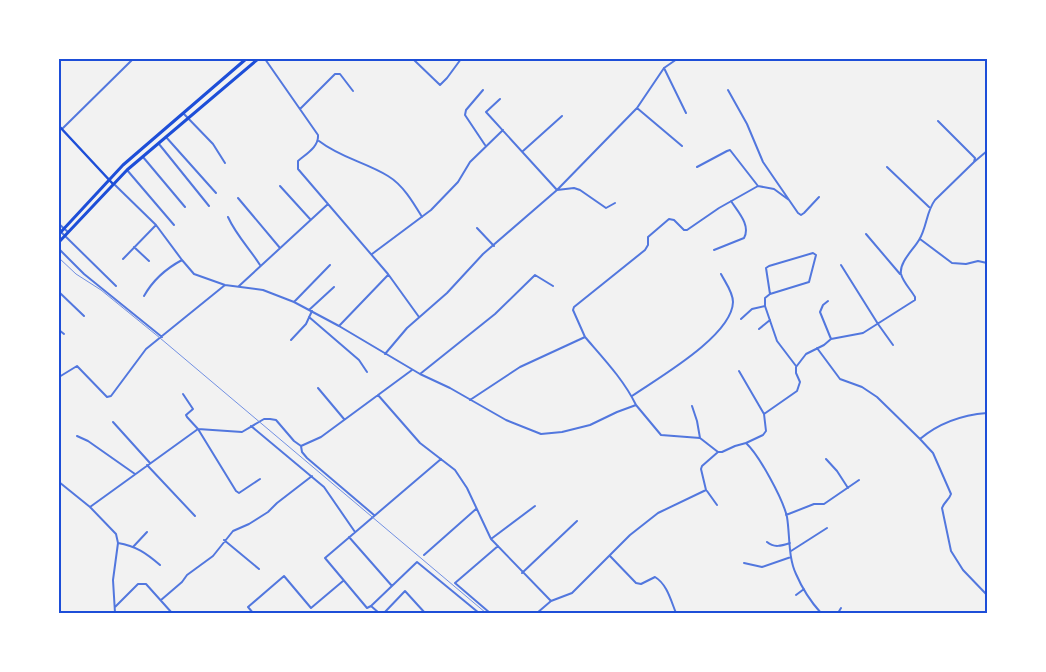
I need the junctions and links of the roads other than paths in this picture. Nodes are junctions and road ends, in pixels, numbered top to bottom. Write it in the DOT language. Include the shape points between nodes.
graph roads {
  1 [pos="133,59"];
  2 [pos="246,59"];
  3 [pos="258,59"];
  4 [pos="265,59"];
  5 [pos="413,59"];
  6 [pos="460,59"];
  7 [pos="678,59"];
  8 [pos="664,68"];
  9 [pos="483,90"];
  10 [pos="728,90"];
  11 [pos="353,91"];
  12 [pos="500,99"];
  13 [pos="637,108"];
  14 [pos="300,109"];
  15 [pos="183,112"];
  16 [pos="686,112"];
  17 [pos="562,116"];
  18 [pos="187,117"];
  19 [pos="938,121"];
  20 [pos="59,126"];
  21 [pos="62,129"];
  22 [pos="503,130"];
  23 [pos="165,136"];
  24 [pos="319,141"];
  25 [pos="158,142"];
  26 [pos="485,145"];
  27 [pos="682,146"];
  28 [pos="523,151"];
  29 [pos="987,151"];
  30 [pos="142,156"];
  31 [pos="974,162"];
  32 [pos="225,163"];
  33 [pos="697,167"];
  34 [pos="887,167"];
  35 [pos="127,170"];
  36 [pos="108,179"];
  37 [pos="113,184"];
  38 [pos="280,186"];
  39 [pos="758,186"];
  40 [pos="557,190"];
  41 [pos="216,193"];
  42 [pos="819,197"];
  43 [pos="238,198"];
  44 [pos="789,200"];
  45 [pos="731,201"];
  46 [pos="615,203"];
  47 [pos="328,204"];
  48 [pos="209,206"];
  49 [pos="185,207"];
  50 [pos="930,207"];
  51 [pos="228,217"];
  52 [pos="422,217"];
  53 [pos="311,220"];
  54 [pos="59,224"];
  55 [pos="156,225"];
  56 [pos="174,225"];
  57 [pos="64,228"];
  58 [pos="477,228"];
  59 [pos="60,233"];
  60 [pos="67,234"];
  61 [pos="866,234"];
  62 [pos="920,239"];
  63 [pos="59,242"];
  64 [pos="494,246"];
  65 [pos="134,247"];
  66 [pos="280,248"];
  67 [pos="59,249"];
  68 [pos="714,250"];
  69 [pos="372,254"];
  70 [pos="123,259"];
  71 [pos="182,260"];
  72 [pos="149,261"];
  73 [pos="987,263"];
  74 [pos="330,265"];
  75 [pos="841,265"];
  76 [pos="260,266"];
  77 [pos="388,274"];
  78 [pos="721,274"];
  79 [pos="901,276"];
  80 [pos="225,285"];
  81 [pos="116,286"];
  82 [pos="238,286"];
  83 [pos="553,286"];
  84 [pos="334,287"];
  85 [pos="59,289"];
  86 [pos="770,294"];
  87 [pos="144,296"];
  88 [pos="828,301"];
  89 [pos="294,302"];
  90 [pos="765,306"];
  91 [pos="309,310"];
  92 [pos="312,311"];
  93 [pos="84,316"];
  94 [pos="309,317"];
  95 [pos="419,317"];
  96 [pos="741,319"];
  97 [pos="770,320"];
  98 [pos="878,324"];
  99 [pos="340,326"];
  100 [pos="759,329"];
  101 [pos="59,330"];
  102 [pos="64,334"];
  103 [pos="162,337"];
  104 [pos="585,337"];
  105 [pos="831,339"];
  106 [pos="291,340"];
  107 [pos="893,345"];
  108 [pos="817,348"];
  109 [pos="385,354"];
  110 [pos="796,367"];
  111 [pos="412,370"];
  112 [pos="739,371"];
  113 [pos="367,372"];
  114 [pos="420,374"];
  115 [pos="59,377"];
  116 [pos="318,388"];
  117 [pos="183,394"];
  118 [pos="378,395"];
  119 [pos="632,396"];
  120 [pos="470,400"];
  121 [pos="636,405"];
  122 [pos="692,406"];
  123 [pos="987,412"];
  124 [pos="764,414"];
  125 [pos="344,419"];
  126 [pos="113,422"];
  127 [pos="251,426"];
  128 [pos="198,429"];
  129 [pos="77,436"];
  130 [pos="700,438"];
  131 [pos="920,439"];
  132 [pos="746,443"];
  133 [pos="301,446"];
  134 [pos="718,452"];
  135 [pos="440,459"];
  136 [pos="826,459"];
  137 [pos="150,463"];
  138 [pos="147,465"];
  139 [pos="134,474"];
  140 [pos="312,476"];
  141 [pos="260,479"];
  142 [pos="859,480"];
  143 [pos="59,482"];
  144 [pos="848,488"];
  145 [pos="706,490"];
  146 [pos="717,505"];
  147 [pos="535,506"];
  148 [pos="90,507"];
  149 [pos="476,509"];
  150 [pos="374,515"];
  151 [pos="786,515"];
  152 [pos="194,516"];
  153 [pos="577,521"];
  154 [pos="827,528"];
  155 [pos="147,532"];
  156 [pos="355,532"];
  157 [pos="349,537"];
  158 [pos="491,539"];
  159 [pos="224,540"];
  160 [pos="767,542"];
  161 [pos="118,543"];
  162 [pos="790,543"];
  163 [pos="498,546"];
  164 [pos="134,547"];
  165 [pos="791,551"];
  166 [pos="424,555"];
  167 [pos="610,556"];
  168 [pos="791,557"];
  169 [pos="744,562"];
  170 [pos="160,565"];
  171 [pos="259,568"];
  172 [pos="522,573"];
  173 [pos="343,581"];
  174 [pos="392,586"];
  175 [pos="804,589"];
  176 [pos="796,595"];
  177 [pos="987,595"];
  178 [pos="161,600"];
  179 [pos="551,601"];
  180 [pos="371,606"];
  181 [pos="115,607"];
  182 [pos="841,608"];
  183 [pos="115,613"];
  184 [pos="172,613"];
  185 [pos="253,613"];
  186 [pos="379,613"];
  187 [pos="384,613"];
  188 [pos="425,613"];
  189 [pos="479,613"];
  190 [pos="490,613"];
  191 [pos="537,613"];
  192 [pos="676,613"];
  193 [pos="821,613"];
  194 [pos="838,613"];
  1 -- 21 [label="street"];
  2 -- 15 [label="main road"];
  3 -- 18 [label="main road"];
  4 -- 14 [label="street"];
  5 -- 6 [label="street" via="440,84"];
  7 -- 8 [label="street"];
  8 -- 13 [label="street"];
  8 -- 16 [label="street"];
  9 -- 26 [label="street" via="465,115"];
  10 -- 44 [label="street" via="763,162"];
  11 -- 14 [label="street" via="340,74 335,74"];
  12 -- 22 [label="street" via="486,112"];
  13 -- 27 [label="street"];
  13 -- 40 [label="street"];
  14 -- 24 [label="street"];
  15 -- 18 [label="street"];
  15 -- 36 [label="main road"];
  17 -- 28 [label="street"];
  18 -- 23 [label="main road"];
  18 -- 32 [label="street" via="213,144"];
  19 -- 31 [label="street" via="975,158"];
  20 -- 21 [label="main road"];
  21 -- 36 [label="main road"];
  22 -- 26 [label="street"];
  22 -- 28 [label="street"];
  23 -- 25 [label="main road"];
  23 -- 41 [label="street"];
  24 -- 47 [label="street" via="296,165"];
  24 -- 52 [label="street" via="333,152 388,176 402,188"];
  25 -- 30 [label="main road"];
  25 -- 48 [label="street"];
  26 -- 52 [label="street" via="458,182"];
  28 -- 40 [label="street"];
  29 -- 31 [label="street"];
  30 -- 35 [label="main road"];
  30 -- 49 [label="street"];
  31 -- 50 [label="street"];
  33 -- 39 [label="street" via="730,150"];
  34 -- 50 [label="street"];
  35 -- 37 [label="main road"];
  35 -- 56 [label="street"];
  36 -- 37 [label="main road"];
  36 -- 57 [label="main road"];
  37 -- 55 [label="street"];
  37 -- 60 [label="main road"];
  38 -- 53 [label="street"];
  39 -- 44 [label="street" via="774,189"];
  39 -- 45 [label="street"];
  40 -- 46 [label="street" via="580,190 606,208"];
  40 -- 64 [label="street"];
  42 -- 44 [label="street" via="800,215"];
  43 -- 66 [label="street"];
  45 -- 68 [label="street" via="747,232 744,238"];
  45 -- 104 [label="street" via="687,230 671,218 648,236 645,250 574,307"];
  47 -- 53 [label="street"];
  47 -- 69 [label="street"];
  50 -- 62 [label="street"];
  51 -- 76 [label="street"];
  52 -- 69 [label="street"];
  53 -- 66 [label="street"];
  54 -- 57 [label="street"];
  55 -- 65 [label="street"];
  55 -- 71 [label="street"];
  57 -- 59 [label="main road"];
  57 -- 60 [label="street"];
  58 -- 64 [label="street"];
  59 -- 60 [label="street"];
  60 -- 63 [label="main road"];
  60 -- 81 [label="street"];
  61 -- 79 [label="street"];
  62 -- 73 [label="street" via="952,263"];
  62 -- 79 [label="street" via="906,259"];
  64 -- 95 [label="street"];
  65 -- 70 [label="street"];
  65 -- 72 [label="street"];
  66 -- 76 [label="street"];
  67 -- 103 [label="street" via="84,274"];
  69 -- 77 [label="street"];
  71 -- 80 [label="street" via="194,274"];
  71 -- 87 [label="street" via="169,267"];
  74 -- 89 [label="street"];
  75 -- 98 [label="street"];
  76 -- 82 [label="street"];
  77 -- 95 [label="street"];
  77 -- 99 [label="street"];
  78 -- 119 [label="street" via="733,302 724,326 694,353"];
  79 -- 98 [label="street" via="915,300"];
  80 -- 82 [label="street"];
  80 -- 103 [label="street"];
  82 -- 89 [label="street" via="263,290"];
  83 -- 114 [label="street" via="535,275 494,314"];
  84 -- 91 [label="street"];
  85 -- 93 [label="street"];
  86 -- 86 [label="street" via="809,282 816,255 813,253 766,268"];
  86 -- 90 [label="street" via="765,298"];
  88 -- 105 [label="street" via="820,312"];
  89 -- 91 [label="street"];
  90 -- 96 [label="street" via="752,309"];
  90 -- 97 [label="street"];
  91 -- 92 [label="street"];
  92 -- 94 [label="street"];
  92 -- 99 [label="street"];
  94 -- 106 [label="street"];
  94 -- 113 [label="street" via="360,360"];
  95 -- 109 [label="street"];
  97 -- 100 [label="street"];
  97 -- 110 [label="street" via="777,341"];
  98 -- 105 [label="street" via="863,333"];
  98 -- 107 [label="street"];
  99 -- 109 [label="street"];
  101 -- 102 [label="street"];
  103 -- 115 [label="street" via="146,349 112,396 106,397 77,366"];
  104 -- 119 [label="street"];
  104 -- 120 [label="street" via="520,367"];
  105 -- 108 [label="street"];
  108 -- 110 [label="street" via="806,354"];
  108 -- 131 [label="street" via="840,379 877,397"];
  109 -- 111 [label="street"];
  110 -- 124 [label="street" via="800,382 797,391"];
  111 -- 114 [label="street"];
  111 -- 118 [label="street"];
  112 -- 124 [label="street"];
  114 -- 120 [label="street"];
  116 -- 125 [label="street"];
  117 -- 128 [label="street" via="193,409 186,415"];
  118 -- 125 [label="street"];
  118 -- 135 [label="street" via="420,443"];
  119 -- 121 [label="street"];
  120 -- 121 [label="street" via="506,420 542,434 590,425"];
  121 -- 130 [label="street" via="661,435"];
  122 -- 130 [label="street"];
  123 -- 131 [label="street" via="970,414 933,428"];
  124 -- 132 [label="street" via="766,431"];
  125 -- 133 [label="street" via="321,437"];
  126 -- 137 [label="street"];
  127 -- 128 [label="street" via="242,432"];
  127 -- 133 [label="street" via="264,419 276,420"];
  127 -- 140 [label="street"];
  128 -- 137 [label="street"];
  128 -- 141 [label="street" via="239,493"];
  129 -- 139 [label="street"];
  130 -- 134 [label="street"];
  131 -- 177 [label="street" via="933,453 951,494 942,508 951,551 963,570"];
  132 -- 134 [label="street"];
  132 -- 151 [label="street" via="759,460"];
  133 -- 150 [label="street" via="307,458"];
  134 -- 145 [label="street" via="701,469"];
  135 -- 149 [label="street" via="455,470"];
  135 -- 150 [label="street"];
  136 -- 144 [label="street"];
  137 -- 138 [label="street"];
  138 -- 139 [label="street"];
  138 -- 152 [label="street"];
  139 -- 148 [label="street"];
  140 -- 156 [label="street" via="324,487"];
  140 -- 159 [label="street" via="268,512 233,531"];
  142 -- 144 [label="street"];
  143 -- 148 [label="street"];
  144 -- 151 [label="street" via="824,504 814,504"];
  145 -- 146 [label="street"];
  145 -- 167 [label="street" via="658,513"];
  147 -- 158 [label="street"];
  148 -- 161 [label="street" via="116,534"];
  149 -- 158 [label="street"];
  149 -- 166 [label="street"];
  150 -- 156 [label="street"];
  151 -- 162 [label="street"];
  153 -- 172 [label="street"];
  154 -- 165 [label="street"];
  155 -- 164 [label="street"];
  156 -- 157 [label="street"];
  157 -- 173 [label="street" via="325,558"];
  157 -- 174 [label="street"];
  158 -- 163 [label="street"];
  159 -- 171 [label="street"];
  159 -- 178 [label="street" via="212,556 186,575"];
  160 -- 162 [label="street" via="771,546"];
  161 -- 164 [label="street"];
  161 -- 181 [label="street" via="113,580"];
  162 -- 165 [label="street"];
  163 -- 172 [label="street"];
  163 -- 190 [label="street" via="455,582"];
  164 -- 170 [label="street"];
  165 -- 168 [label="street"];
  167 -- 179 [label="street" via="572,593"];
  167 -- 192 [label="street" via="636,583 658,578 668,591"];
  168 -- 169 [label="street" via="762,567"];
  168 -- 175 [label="street"];
  172 -- 179 [label="street"];
  173 -- 180 [label="street" via="365,607"];
  173 -- 185 [label="street" via="311,608 284,576 248,607"];
  174 -- 180 [label="street"];
  174 -- 189 [label="street" via="417,562"];
  175 -- 176 [label="street"];
  175 -- 193 [label="street"];
  178 -- 181 [label="street" via="146,584 138,584"];
  178 -- 184 [label="street"];
  179 -- 191 [label="street"];
  180 -- 186 [label="street"];
  181 -- 183 [label="street"];
  182 -- 194 [label="street"];
  187 -- 188 [label="street" via="405,591"];
}
